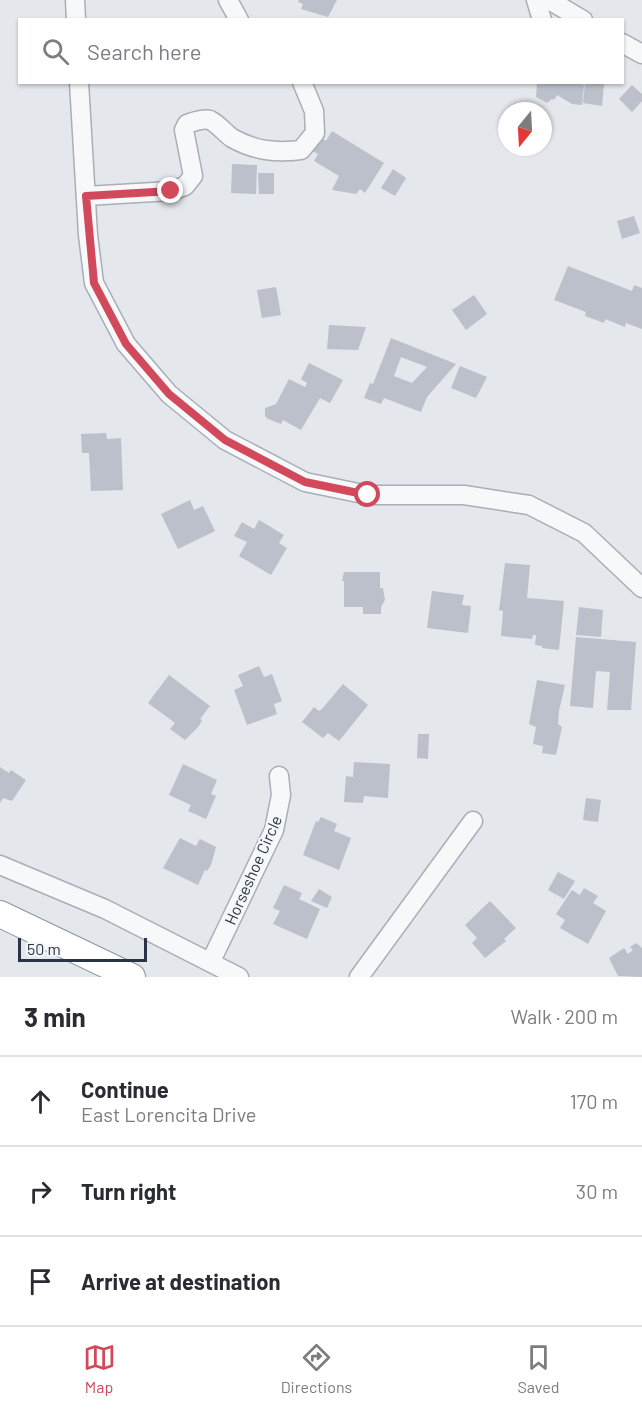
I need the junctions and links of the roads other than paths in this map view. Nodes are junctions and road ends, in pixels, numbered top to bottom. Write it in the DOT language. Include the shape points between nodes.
graph roads {
  1 [pos="75,0"];
  2 [pos="228,0"];
  3 [pos="536,0"];
  4 [pos="549,0"];
  5 [pos="76,18"];
  6 [pos="238,18"];
  7 [pos="541,18"];
  8 [pos="580,18"];
  9 [pos="624,44"];
  10 [pos="642,54"];
  11 [pos="79,84"];
  12 [pos="303,84"];
  13 [pos="86,196"];
  14 [pos="642,588"];
  15 [pos="279,776"];
  16 [pos="473,821"];
  17 [pos="0,865"];
  18 [pos="0,915"];
  19 [pos="211,961"];
  20 [pos="132,977"];
  21 [pos="239,977"];
  22 [pos="359,977"];
  1 -- 5 [label="street"];
  2 -- 6 [label="street"];
  3 -- 7 [label="street"];
  4 -- 8 [label="street"];
  9 -- 10 [label="street"];
  11 -- 13 [label="street"];
  12 -- 13 [label="street" via="314,111 315,133 301,150 263,151 204,120 187,124 184,130 193,176 185,186 171,191"];
  13 -- 14 [label="street" via="94,283 126,344 169,394 225,440 305,482 368,495 464,495 529,505 584,533"];
  15 -- 19 [label="street, Horseshoe Circle" via="279,814 274,830"];
  16 -- 22 [label="street"];
  17 -- 19 [label="street" via="105,909"];
  18 -- 20 [label="highway"];
  19 -- 21 [label="street"];
}
